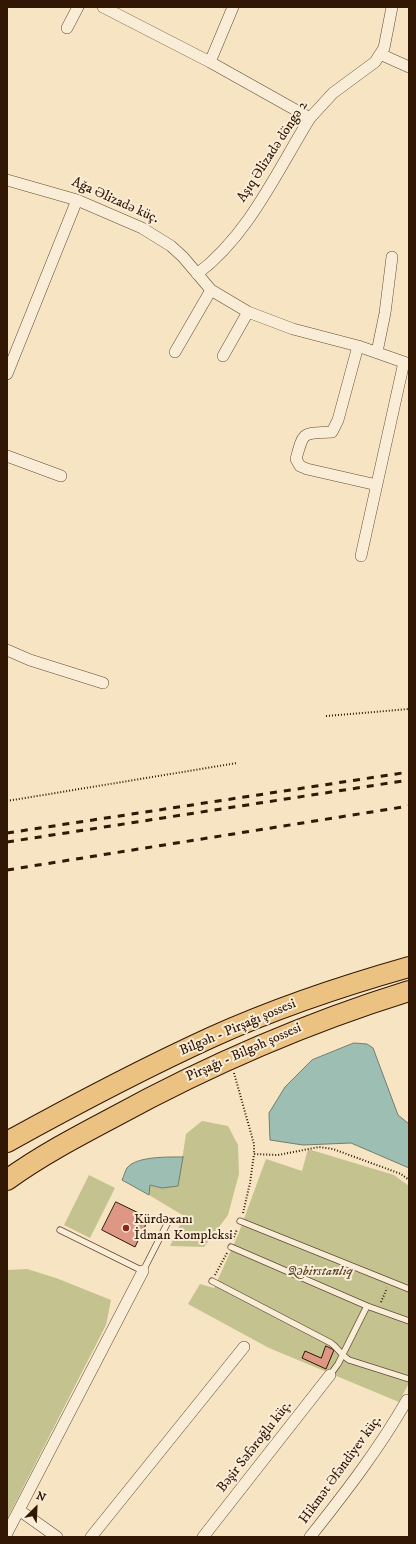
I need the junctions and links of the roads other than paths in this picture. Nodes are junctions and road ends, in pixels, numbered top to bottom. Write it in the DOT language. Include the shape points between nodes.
graph roads {
  1 [pos="78,7"];
  2 [pos="103,7"];
  3 [pos="233,7"];
  4 [pos="392,7"];
  5 [pos="67,28"];
  6 [pos="380,54"];
  7 [pos="210,62"];
  8 [pos="409,67"];
  9 [pos="310,118"];
  10 [pos="7,180"];
  11 [pos="78,200"];
  12 [pos="392,257"];
  13 [pos="197,274"];
  14 [pos="211,290"];
  15 [pos="248,312"];
  16 [pos="358,346"];
  17 [pos="175,352"];
  18 [pos="377,352"];
  19 [pos="223,356"];
  20 [pos="406,363"];
  21 [pos="7,374"];
  22 [pos="7,456"];
  23 [pos="61,476"];
  24 [pos="377,485"];
  25 [pos="360,556"];
  26 [pos="7,650"];
  27 [pos="103,683"];
  28 [pos="409,967"];
  29 [pos="409,991"];
  30 [pos="74,1106"];
  31 [pos="7,1142"];
  32 [pos="7,1154"];
  33 [pos="7,1180"];
  34 [pos="169,1220"];
  35 [pos="240,1221"];
  36 [pos="60,1230"];
  37 [pos="230,1247"];
  38 [pos="143,1270"];
  39 [pos="212,1281"];
  40 [pos="409,1289"];
  41 [pos="367,1306"];
  42 [pos="409,1321"];
  43 [pos="244,1347"];
  44 [pos="341,1355"];
  45 [pos="330,1375"];
  46 [pos="409,1379"];
  47 [pos="408,1398"];
  48 [pos="19,1510"];
  49 [pos="7,1532"];
  50 [pos="57,1537"];
  51 [pos="91,1537"];
  52 [pos="203,1537"];
  53 [pos="310,1537"];
  1 -- 5 [label="street"];
  2 -- 7 [label="street"];
  3 -- 7 [label="street"];
  4 -- 6 [label="street, Aşıq Əlizadə döngə 2" via="384,48"];
  6 -- 8 [label="street"];
  6 -- 9 [label="street, Aşıq Əlizadə döngə 2" via="375,62 333,93"];
  7 -- 9 [label="street"];
  9 -- 13 [label="street, Aşıq Əlizadə döngə 2" via="247,220 223,251"];
  10 -- 11 [label="street, Ağa Əlizadə küç."];
  11 -- 13 [label="street, Ağa Əlizadə küç." via="158,237 183,257"];
  11 -- 21 [label="street"];
  12 -- 18 [label="street"];
  13 -- 14 [label="street, Ağa Əlizadə küç."];
  14 -- 15 [label="street, Ağa Əlizadə küç."];
  14 -- 17 [label="street"];
  15 -- 16 [label="street, Ağa Əlizadə küç." via="293,329"];
  15 -- 19 [label="street"];
  16 -- 18 [label="street, Ağa Əlizadə küç."];
  16 -- 24 [label="street" via="338,420 332,432 307,433 302,437 296,459 300,466 307,470"];
  18 -- 20 [label="street, Ağa Əlizadə küç."];
  20 -- 24 [label="street"];
  22 -- 23 [label="street"];
  24 -- 25 [label="street"];
  26 -- 27 [label="street"];
  28 -- 30 [label="highway, Bilgəh - Pirşağı şossesi" via="346,985 281,1008 213,1037"];
  29 -- 33 [label="highway, Pirşağı - Bilgəh şossesi" via="348,1010 230,1059 158,1093 86,1132"];
  30 -- 31 [label="highway"];
  30 -- 32 [label="highway"];
  34 -- 38 [label="lane"];
  35 -- 40 [label="lane"];
  36 -- 38 [label="lane"];
  37 -- 41 [label="lane"];
  38 -- 48 [label="street"];
  39 -- 44 [label="lane" via="331,1343 338,1348"];
  41 -- 42 [label="lane"];
  41 -- 44 [label="lane"];
  43 -- 51 [label="street"];
  44 -- 45 [label="lane"];
  44 -- 46 [label="lane" via="349,1360"];
  45 -- 52 [label="street, Bəşir Səfəroğlu küç."];
  47 -- 53 [label="street, Hikmət Əfəndiyev küç." via="377,1450"];
  48 -- 49 [label="street"];
  48 -- 50 [label="street"];
}
